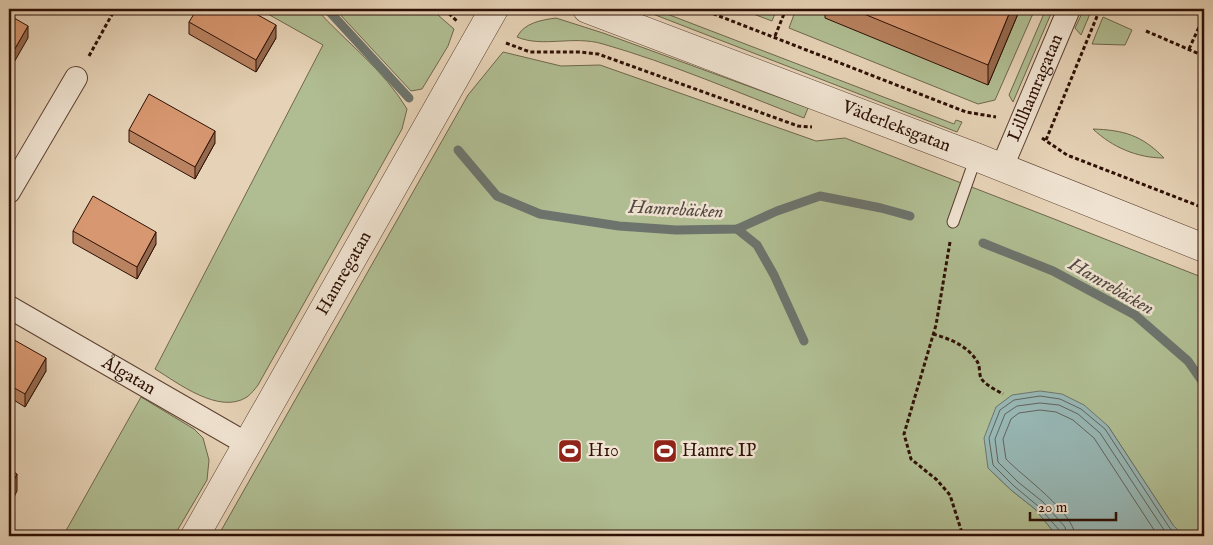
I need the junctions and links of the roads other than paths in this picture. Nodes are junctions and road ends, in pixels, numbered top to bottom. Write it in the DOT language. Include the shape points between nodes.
graph roads {
  1 [pos="494,9"];
  2 [pos="588,9"];
  3 [pos="1069,9"];
  4 [pos="76,78"];
  5 [pos="976,157"];
  6 [pos="1002,167"];
  7 [pos="9,192"];
  8 [pos="953,222"];
  9 [pos="1204,248"];
  10 [pos="9,307"];
  11 [pos="247,444"];
  12 [pos="195,536"];
  1 -- 11 [label="street, Hamregatan"];
  2 -- 5 [label="street, Väderleksgatan"];
  3 -- 6 [label="street, Lillhamragatan"];
  4 -- 7 [label="street"];
  5 -- 6 [label="street, Väderleksgatan"];
  5 -- 8 [label="lane"];
  6 -- 9 [label="street, Väderleksgatan"];
  10 -- 11 [label="street, Ålgatan"];
  11 -- 12 [label="street, Hamregatan"];
}
